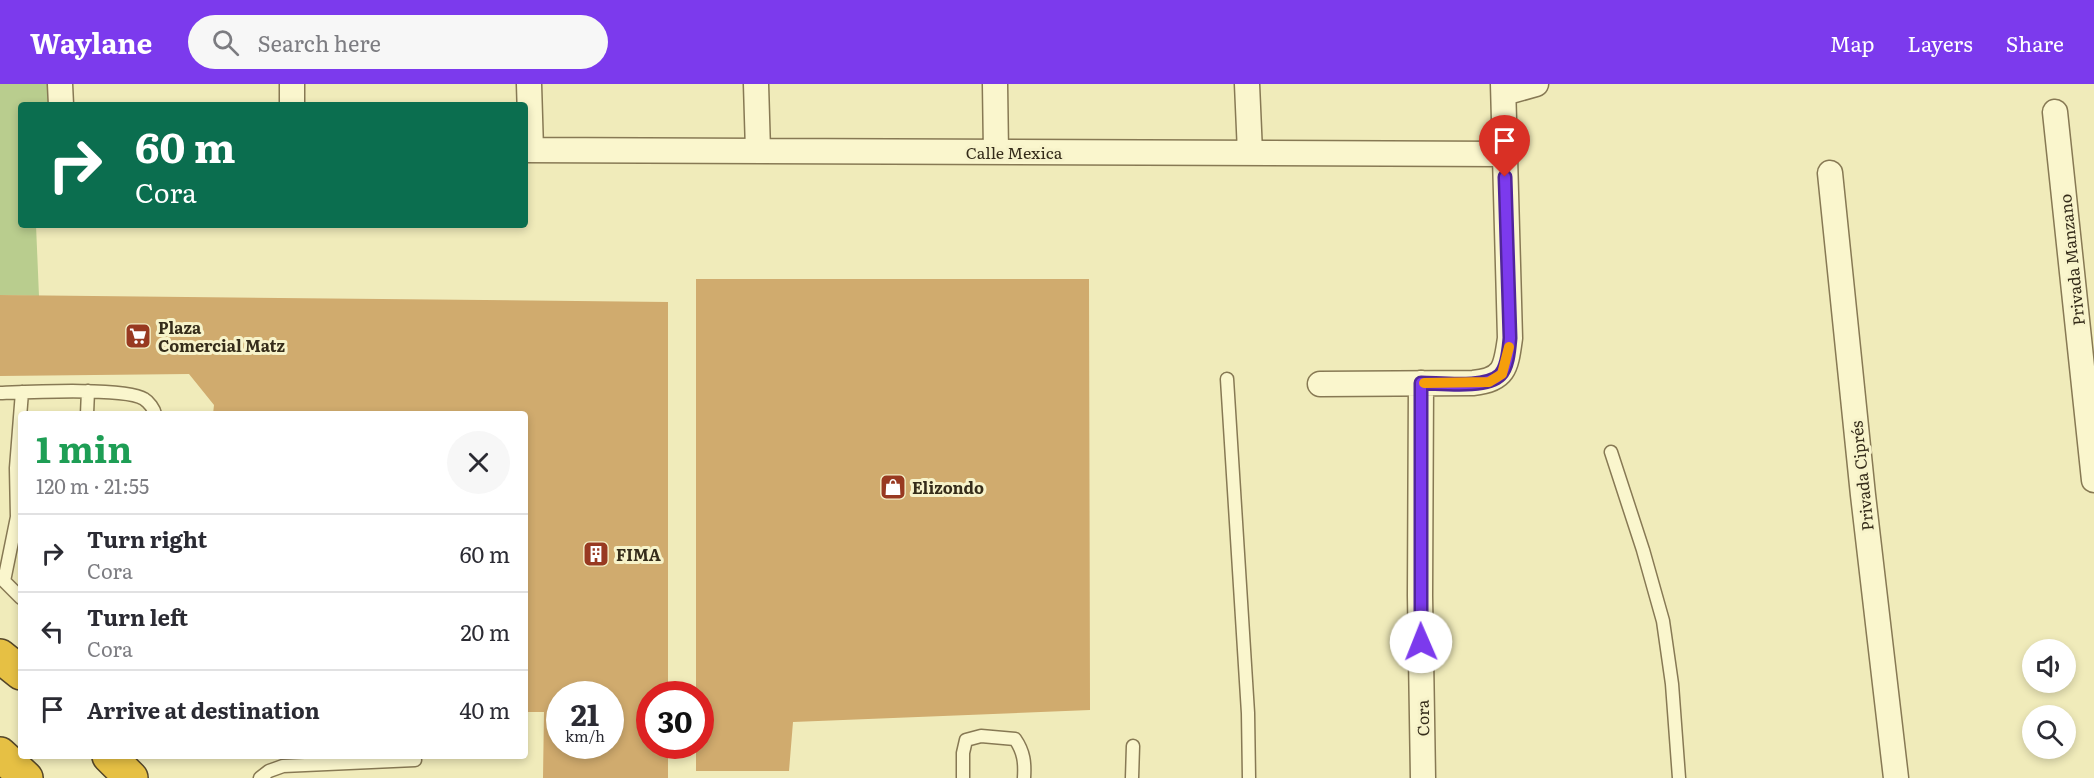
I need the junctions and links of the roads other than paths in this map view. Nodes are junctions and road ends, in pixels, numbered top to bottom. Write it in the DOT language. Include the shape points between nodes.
graph roads {
  1 [pos="60,84"];
  2 [pos="292,84"];
  3 [pos="529,84"];
  4 [pos="756,84"];
  5 [pos="995,84"];
  6 [pos="1247,84"];
  7 [pos="1536,84"];
  8 [pos="1503,88"];
  9 [pos="61,102"];
  10 [pos="292,102"];
  11 [pos="2055,112"];
  12 [pos="528,150"];
  13 [pos="758,151"];
  14 [pos="996,152"];
  15 [pos="1250,153"];
  16 [pos="1504,154"];
  17 [pos="1830,173"];
  18 [pos="1227,379"];
  19 [pos="1421,383"];
  20 [pos="1320,384"];
  21 [pos="88,391"];
  22 [pos="22,392"];
  23 [pos="0,393"];
  24 [pos="20,411"];
  25 [pos="87,411"];
  26 [pos="154,411"];
  27 [pos="18,443"];
  28 [pos="1611,452"];
  29 [pos="2094,480"];
  30 [pos="6,543"];
  31 [pos="18,595"];
  32 [pos="0,656"];
  33 [pos="18,671"];
  34 [pos="1133,746"];
  35 [pos="0,754"];
  36 [pos="112,759"];
  37 [pos="415,760"];
  38 [pos="27,778"];
  39 [pos="131,778"];
  40 [pos="260,778"];
  41 [pos="963,778"];
  42 [pos="1024,778"];
  43 [pos="1132,778"];
  44 [pos="1249,778"];
  45 [pos="1423,778"];
  46 [pos="1679,778"];
  47 [pos="1896,778"];
  1 -- 9 [label="street"];
  2 -- 10 [label="street"];
  3 -- 12 [label="street"];
  4 -- 13 [label="street"];
  5 -- 14 [label="street"];
  6 -- 15 [label="street"];
  7 -- 8 [label="street"];
  8 -- 16 [label="street"];
  11 -- 29 [label="street, Privada Manzano"];
  12 -- 13 [label="street, Calle Mexica"];
  13 -- 14 [label="street, Calle Mexica"];
  14 -- 15 [label="street, Calle Mexica"];
  15 -- 16 [label="street, Calle Mexica"];
  16 -- 19 [label="street" via="1510,338 1502,374 1489,382"];
  17 -- 47 [label="street, Privada Ciprés"];
  18 -- 44 [label="lane"];
  19 -- 20 [label="street"];
  19 -- 45 [label="street, Cora"];
  21 -- 22 [label="lane"];
  21 -- 25 [label="lane"];
  21 -- 26 [label="lane" via="130,394 144,399"];
  22 -- 23 [label="lane"];
  22 -- 24 [label="lane"];
  27 -- 30 [label="lane" via="17,517"];
  28 -- 46 [label="lane" via="1663,621"];
  30 -- 31 [label="lane" via="4,581"];
  32 -- 33 [label="highway"];
  34 -- 43 [label="lane"];
  35 -- 38 [label="highway"];
  36 -- 39 [label="highway"];
  37 -- 40 [label="lane" via="283,766"];
  41 -- 42 [label="lane" via="966,740 981,736 1015,739 1025,763"];
}
